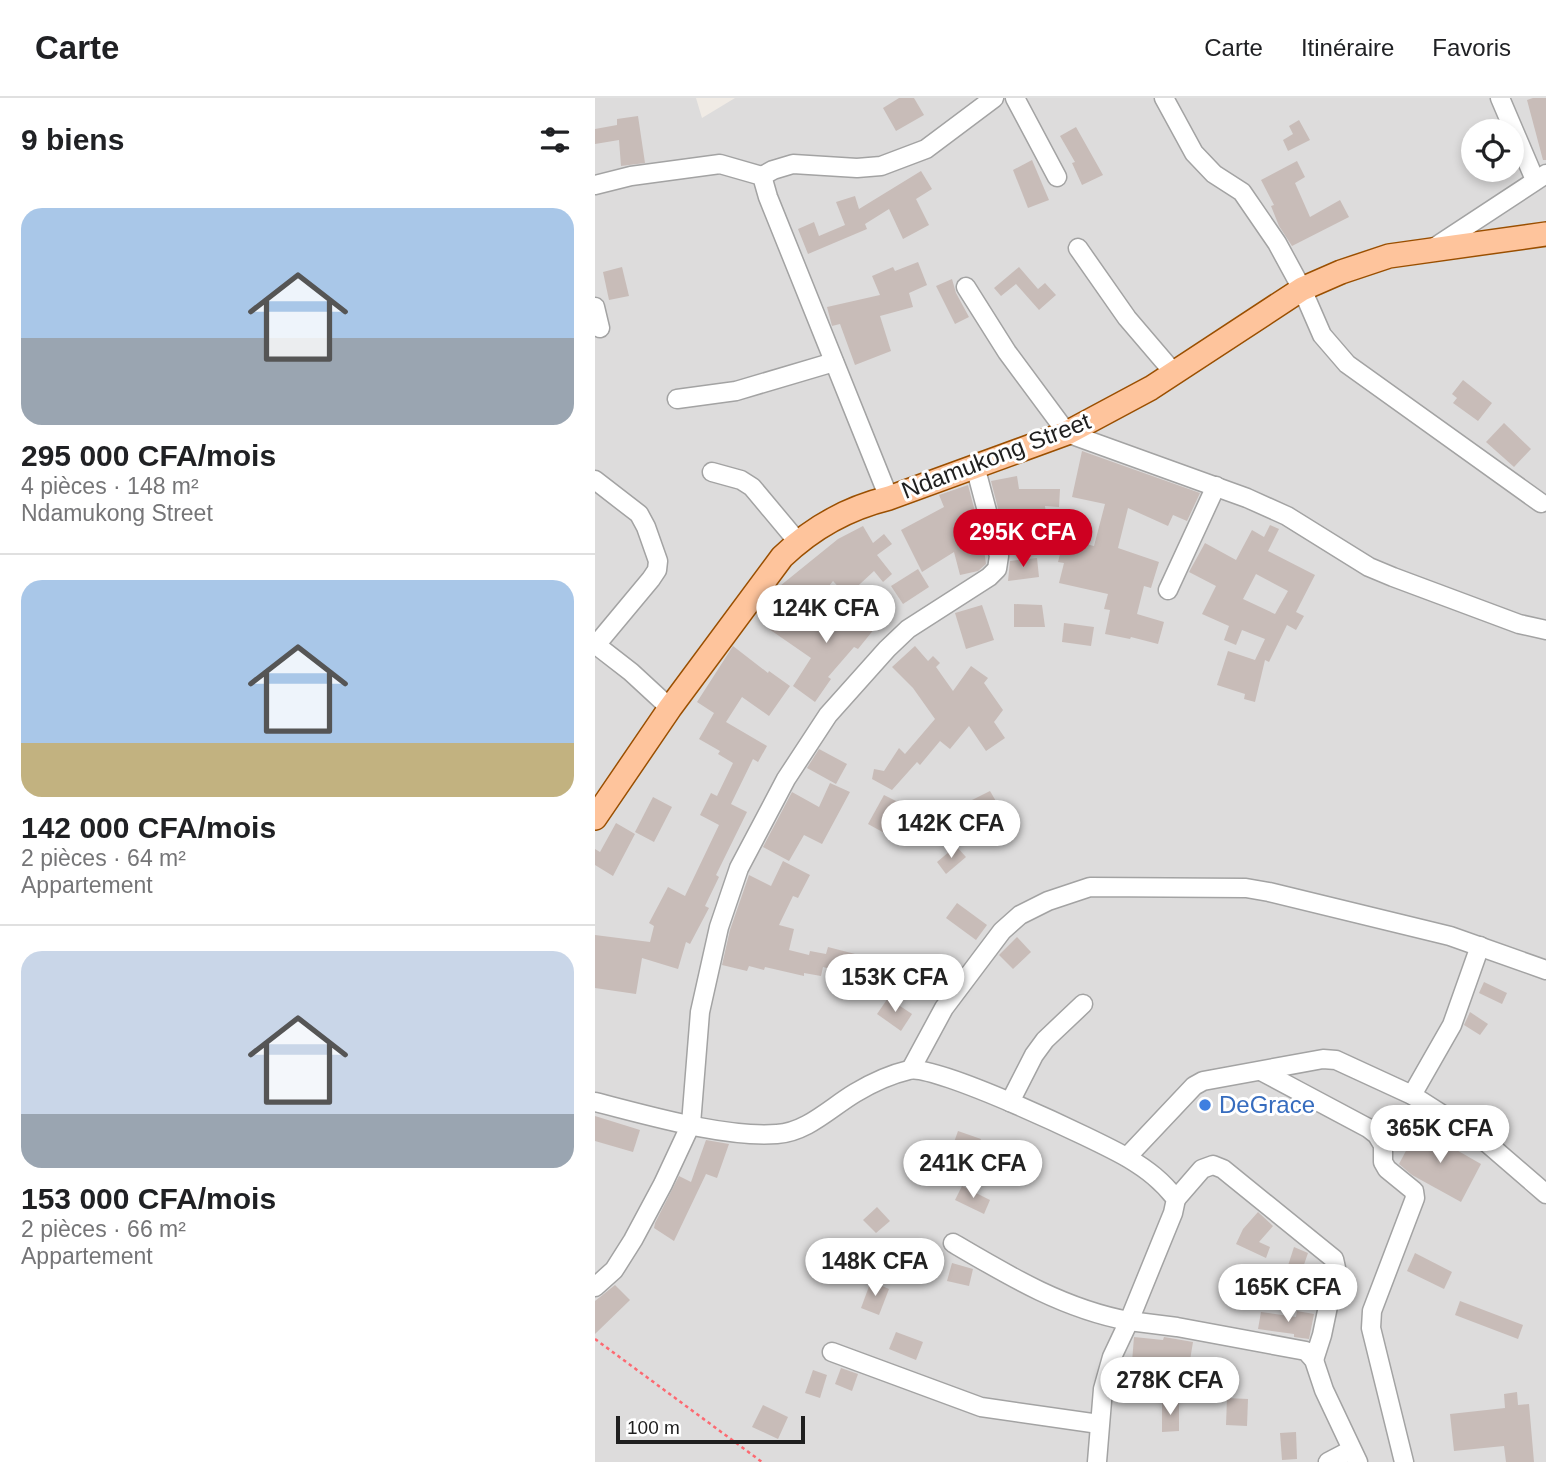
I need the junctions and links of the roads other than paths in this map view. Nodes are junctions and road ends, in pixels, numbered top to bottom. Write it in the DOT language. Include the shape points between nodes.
graph roads {
  1 [pos="994,98"];
  2 [pos="1016,98"];
  3 [pos="1164,98"];
  4 [pos="1500,98"];
  5 [pos="762,176"];
  6 [pos="1056,177"];
  7 [pos="1540,177"];
  8 [pos="595,185"];
  9 [pos="1546,234"];
  10 [pos="1078,248"];
  11 [pos="1432,249"];
  12 [pos="965,287"];
  13 [pos="1302,289"];
  14 [pos="595,307"];
  15 [pos="600,328"];
  16 [pos="834,362"];
  17 [pos="1174,373"];
  18 [pos="677,398"];
  19 [pos="1067,433"];
  20 [pos="975,466"];
  21 [pos="712,472"];
  22 [pos="595,480"];
  23 [pos="1216,486"];
  24 [pos="889,498"];
  25 [pos="1541,503"];
  26 [pos="798,542"];
  27 [pos="1168,590"];
  28 [pos="1546,630"];
  29 [pos="596,644"];
  30 [pos="670,708"];
  31 [pos="598,807"];
  32 [pos="1480,946"];
  33 [pos="1546,970"];
  34 [pos="1083,1004"];
  35 [pos="911,1069"];
  36 [pos="1261,1071"];
  37 [pos="1412,1095"];
  38 [pos="595,1102"];
  39 [pos="1010,1102"];
  40 [pos="691,1124"];
  41 [pos="1127,1157"];
  42 [pos="1546,1194"];
  43 [pos="1176,1199"];
  44 [pos="953,1243"];
  45 [pos="595,1287"];
  46 [pos="1129,1321"];
  47 [pos="832,1352"];
  48 [pos="1314,1360"];
  49 [pos="1100,1424"];
  50 [pos="1355,1456"];
  51 [pos="1097,1462"];
  52 [pos="1328,1462"];
  53 [pos="1404,1462"];
  1 -- 5 [label="street" via="926,149 881,166 793,164"];
  2 -- 6 [label="street"];
  3 -- 13 [label="street" via="1193,153 1242,192"];
  4 -- 7 [label="street"];
  5 -- 8 [label="street" via="720,164"];
  5 -- 16 [label="street"];
  7 -- 11 [label="street"];
  9 -- 11 [label="main road, Ndamukong Street"];
  10 -- 17 [label="street" via="1127,318"];
  11 -- 13 [label="main road, Ndamukong Street" via="1389,256"];
  12 -- 19 [label="street"];
  13 -- 17 [label="main road, Ndamukong Street"];
  13 -- 25 [label="street" via="1322,335 1347,365"];
  14 -- 15 [label="street"];
  16 -- 18 [label="street" via="736,391"];
  16 -- 24 [label="street"];
  17 -- 19 [label="main road, Ndamukong Street"];
  19 -- 20 [label="main road, Ndamukong Street"];
  19 -- 23 [label="street"];
  20 -- 24 [label="main road, Ndamukong Street"];
  20 -- 40 [label="street" via="999,556 997,569 908,629 887,649 828,715 786,779 739,868 719,927 700,1012"];
  21 -- 26 [label="street" via="752,487"];
  22 -- 29 [label="street" via="639,514 658,561 651,579"];
  23 -- 27 [label="street"];
  23 -- 28 [label="street" via="1287,516 1369,567"];
  24 -- 26 [label="main road, Ndamukong Street" via="833,518"];
  26 -- 30 [label="main road, Ndamukong Street" via="782,557"];
  29 -- 30 [label="street"];
  30 -- 31 [label="main road, Ndamukong Street"];
  32 -- 33 [label="street"];
  32 -- 35 [label="street" via="1245,888 1090,887 1020,915 1002,931 944,1008"];
  32 -- 37 [label="street" via="1452,1025"];
  34 -- 39 [label="street" via="1045,1040"];
  35 -- 39 [label="street" via="941,1075"];
  35 -- 40 [label="street" via="857,1092 797,1131 749,1134"];
  36 -- 37 [label="street" via="1336,1060"];
  36 -- 41 [label="street" via="1194,1086"];
  36 -- 53 [label="street" via="1377,1135 1387,1169 1415,1191 1371,1328"];
  37 -- 42 [label="street" via="1486,1143"];
  38 -- 40 [label="street"];
  39 -- 41 [label="street"];
  40 -- 45 [label="street" via="633,1240 614,1270"];
  41 -- 43 [label="street" via="1163,1182"];
  43 -- 46 [label="street"];
  43 -- 48 [label="street" via="1202,1169 1213,1165 1334,1259 1336,1268"];
  44 -- 46 [label="street" via="1039,1292 1098,1315"];
  46 -- 48 [label="street" via="1294,1347"];
  46 -- 49 [label="street" via="1112,1357"];
  47 -- 49 [label="street" via="981,1407"];
  48 -- 50 [label="street"];
  49 -- 51 [label="street"];
  50 -- 52 [label="street"];
}
